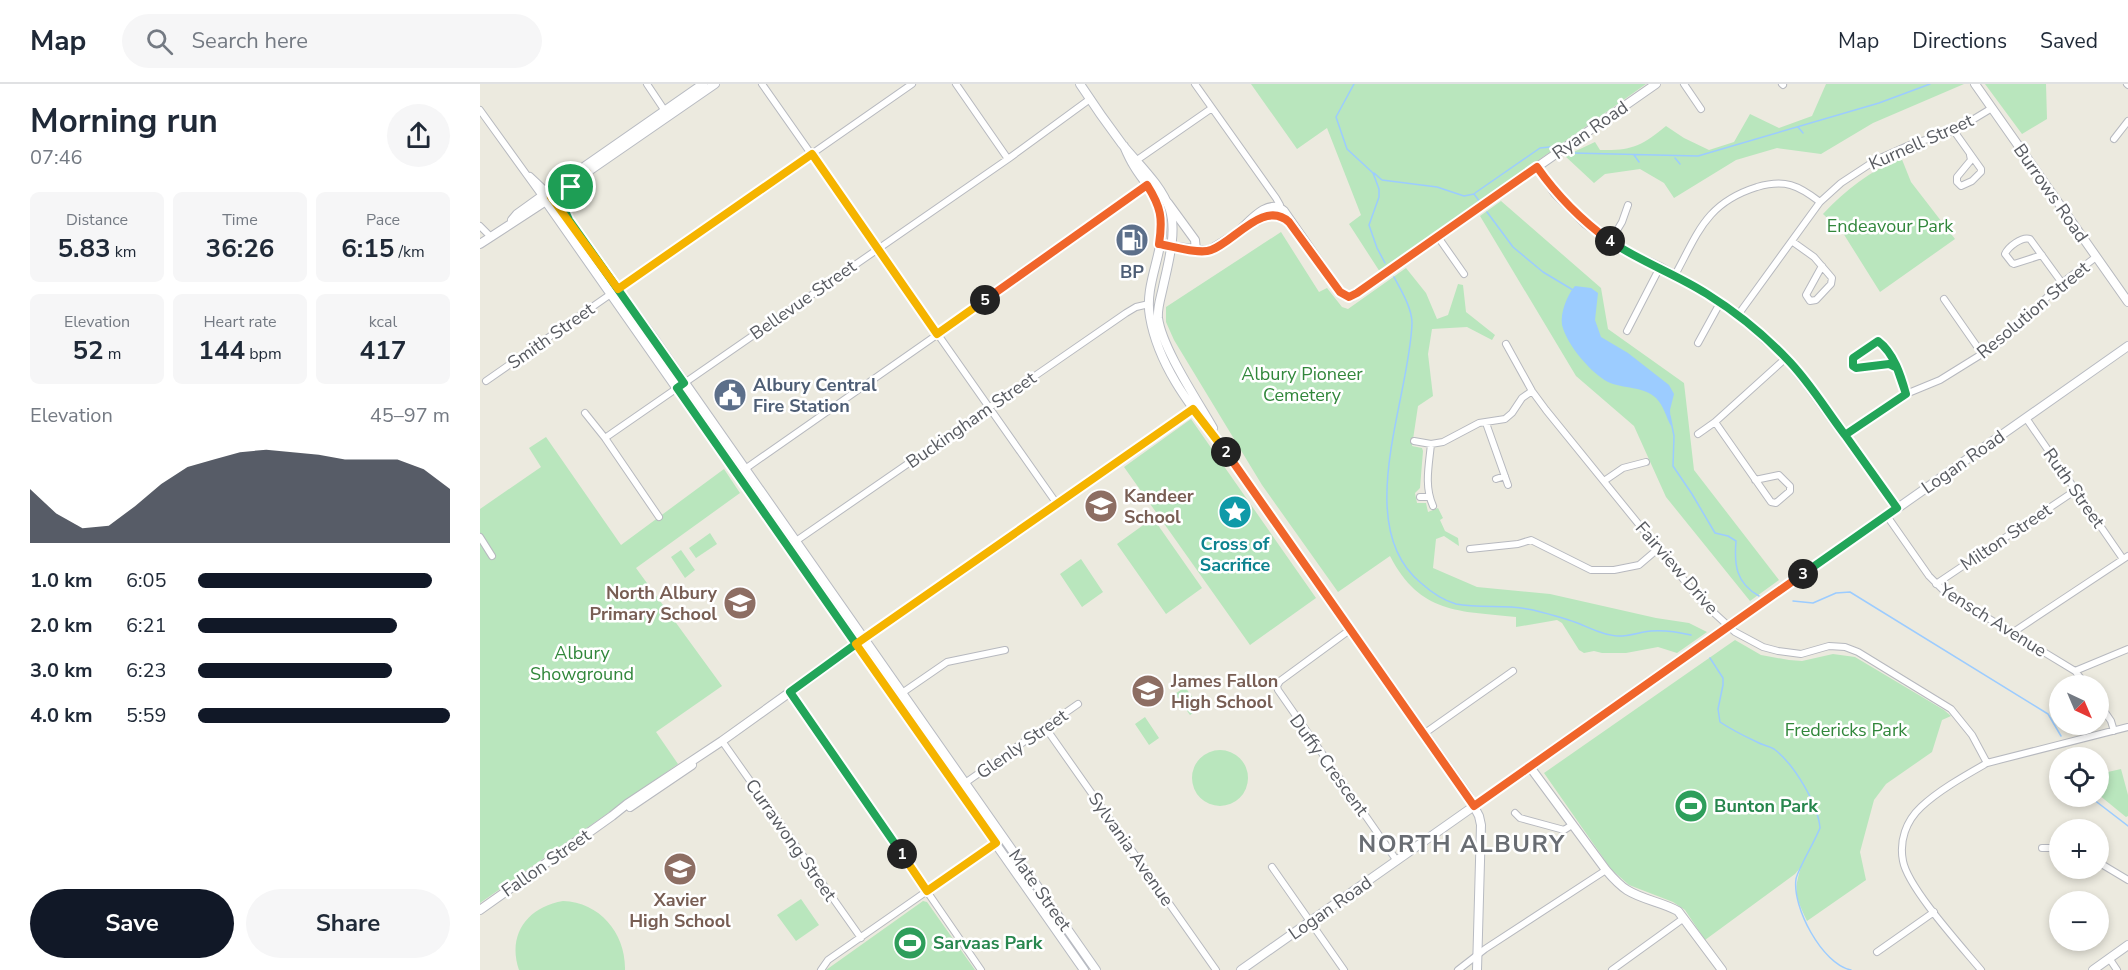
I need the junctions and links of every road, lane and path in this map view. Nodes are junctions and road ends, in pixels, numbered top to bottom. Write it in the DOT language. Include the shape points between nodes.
graph roads {
  1 [pos="647,84"];
  2 [pos="703,84"];
  3 [pos="715,84"];
  4 [pos="762,84"];
  5 [pos="912,84"];
  6 [pos="956,84"];
  7 [pos="1080,84"];
  8 [pos="1195,84"];
  9 [pos="1656,84"];
  10 [pos="1684,84"];
  11 [pos="1975,84"];
  12 [pos="1090,99"];
  13 [pos="1212,108"];
  14 [pos="1992,108"];
  15 [pos="1701,109"];
  16 [pos="480,110"];
  17 [pos="665,111"];
  18 [pos="2128,121"];
  19 [pos="1954,131"];
  20 [pos="2114,139"];
  21 [pos="1124,146"];
  22 [pos="812,154"];
  23 [pos="1970,155"];
  24 [pos="1008,159"];
  25 [pos="1137,160"];
  26 [pos="1537,167"];
  27 [pos="587,173"];
  28 [pos="1147,185"];
  29 [pos="547,197"];
  30 [pos="1164,197"];
  31 [pos="1820,202"];
  32 [pos="1628,206"];
  33 [pos="1279,211"];
  34 [pos="569,220"];
  35 [pos="480,226"];
  36 [pos="491,237"];
  37 [pos="1438,237"];
  38 [pos="1610,242"];
  39 [pos="1793,242"];
  40 [pos="480,244"];
  41 [pos="1159,244"];
  42 [pos="1170,246"];
  43 [pos="878,248"];
  44 [pos="1196,250"];
  45 [pos="2042,255"];
  46 [pos="2096,257"];
  47 [pos="1822,266"];
  48 [pos="1660,267"];
  49 [pos="1464,274"];
  50 [pos="1675,275"];
  51 [pos="2062,283"];
  52 [pos="614,292"];
  53 [pos="1944,299"];
  54 [pos="2128,302"];
  55 [pos="1720,303"];
  56 [pos="1149,304"];
  57 [pos="1738,315"];
  58 [pos="1627,332"];
  59 [pos="937,334"];
  60 [pos="1698,343"];
  61 [pos="1506,344"];
  62 [pos="2127,346"];
  63 [pos="1983,354"];
  64 [pos="1786,358"];
  65 [pos="1897,368"];
  66 [pos="486,381"];
  67 [pos="680,385"];
  68 [pos="1532,390"];
  69 [pos="1906,394"];
  70 [pos="989,407"];
  71 [pos="1197,407"];
  72 [pos="585,413"];
  73 [pos="2026,417"];
  74 [pos="1715,422"];
  75 [pos="1486,423"];
  76 [pos="1698,434"];
  77 [pos="1845,435"];
  78 [pos="605,438"];
  79 [pos="1414,441"];
  80 [pos="1431,444"];
  81 [pos="1646,462"];
  82 [pos="745,469"];
  83 [pos="1506,476"];
  84 [pos="1496,479"];
  85 [pos="1755,480"];
  86 [pos="1604,481"];
  87 [pos="1508,485"];
  88 [pos="2076,490"];
  89 [pos="1420,497"];
  90 [pos="1429,497"];
  91 [pos="1057,504"];
  92 [pos="1433,506"];
  93 [pos="1897,508"];
  94 [pos="1887,516"];
  95 [pos="659,517"];
  96 [pos="480,537"];
  97 [pos="796,541"];
  98 [pos="1659,548"];
  99 [pos="1470,549"];
  100 [pos="492,556"];
  101 [pos="2126,557"];
  102 [pos="1936,584"];
  103 [pos="1729,626"];
  104 [pos="1351,629"];
  105 [pos="2012,633"];
  106 [pos="860,642"];
  107 [pos="2128,649"];
  108 [pos="1005,650"];
  109 [pos="1514,670"];
  110 [pos="2075,671"];
  111 [pos="2078,675"];
  112 [pos="790,692"];
  113 [pos="902,693"];
  114 [pos="1078,704"];
  115 [pos="2109,718"];
  116 [pos="1046,727"];
  117 [pos="2128,727"];
  118 [pos="2114,731"];
  119 [pos="1425,733"];
  120 [pos="722,741"];
  121 [pos="1987,763"];
  122 [pos="1530,767"];
  123 [pos="966,783"];
  124 [pos="1474,806"];
  125 [pos="1515,813"];
  126 [pos="1572,825"];
  127 [pos="996,843"];
  128 [pos="2042,848"];
  129 [pos="2049,848"];
  130 [pos="1398,861"];
  131 [pos="1272,867"];
  132 [pos="2109,869"];
  133 [pos="1606,870"];
  134 [pos="2128,880"];
  135 [pos="927,891"];
  136 [pos="480,910"];
  137 [pos="1934,912"];
  138 [pos="1684,918"];
  139 [pos="1310,922"];
  140 [pos="861,938"];
  141 [pos="2128,945"];
  142 [pos="1877,952"];
  143 [pos="1477,955"];
  144 [pos="2109,958"];
  145 [pos="821,970"];
  146 [pos="981,970"];
  147 [pos="1084,970"];
  148 [pos="1096,970"];
  149 [pos="1216,970"];
  150 [pos="1241,970"];
  151 [pos="1344,970"];
  152 [pos="1458,970"];
  153 [pos="1477,970"];
  154 [pos="1612,970"];
  155 [pos="1722,970"];
  156 [pos="1981,970"];
  157 [pos="2093,970"];
  158 [pos="2117,970"];
  1 -- 17 [label="street"];
  2 -- 17 [label="main road"];
  3 -- 27 [label="main road"];
  4 -- 22 [label="street"];
  5 -- 22 [label="street, Smith Street"];
  6 -- 24 [label="street"];
  7 -- 12 [label="main road"];
  8 -- 13 [label="street"];
  9 -- 26 [label="street, Ryan Road"];
  10 -- 15 [label="street"];
  11 -- 14 [label="street, Burrows Road"];
  12 -- 21 [label="main road"];
  12 -- 24 [label="street, Bellevue Street"];
  13 -- 25 [label="street"];
  13 -- 33 [label="street" via="1276,198"];
  14 -- 19 [label="street, Kurnell Street"];
  14 -- 46 [label="street, Burrows Road"];
  16 -- 29 [label="street"];
  17 -- 29 [label="main road"];
  18 -- 20 [label="street"];
  19 -- 23 [label="street"];
  19 -- 31 [label="street, Kurnell Street" via="1876,160"];
  21 -- 25 [label="main road"];
  21 -- 28 [label="main road"];
  22 -- 43 [label="street"];
  22 -- 52 [label="street, Smith Street"];
  23 -- 23 [label="street" via="1981,172 1961,186 1957,177 1971,160"];
  24 -- 43 [label="street, Bellevue Street"];
  25 -- 30 [label="main road"];
  26 -- 37 [label="street, Ryan Road"];
  26 -- 38 [label="street" via="1555,193"];
  27 -- 29 [label="main road"];
  27 -- 34 [label="main road" via="564,197 563,208"];
  28 -- 41 [label="main road" via="1160,209"];
  28 -- 59 [label="street"];
  29 -- 34 [label="main road, Mate Street"];
  29 -- 36 [label="street"];
  29 -- 52 [label="main road, Mate Street"];
  30 -- 42 [label="main road" via="1172,219"];
  30 -- 44 [label="street" via="1195,240"];
  31 -- 39 [label="street, Kurnell Street"];
  31 -- 50 [label="street" via="1797,186 1785,183 1765,185 1728,198 1703,224"];
  32 -- 38 [label="street"];
  33 -- 37 [label="street, Ryan Road" via="1346,296 1357,293"];
  33 -- 44 [label="street" via="1269,206 1211,250"];
  34 -- 52 [label="main road, Mate Street"];
  35 -- 36 [label="street"];
  36 -- 40 [label="street"];
  37 -- 49 [label="street"];
  38 -- 48 [label="street"];
  39 -- 47 [label="street"];
  39 -- 57 [label="street, Kurnell Street"];
  41 -- 42 [label="main road"];
  41 -- 56 [label="main road"];
  42 -- 44 [label="street"];
  42 -- 71 [label="main road" via="1158,317 1168,349"];
  43 -- 59 [label="street"];
  43 -- 67 [label="street, Bellevue Street"];
  45 -- 45 [label="street" via="2026,237 2005,254 2014,264"];
  45 -- 51 [label="street"];
  46 -- 51 [label="street, Resolution Street"];
  46 -- 54 [label="street, Burrows Road"];
  47 -- 47 [label="street" via="1833,280 1816,300 1810,301 1806,293"];
  48 -- 50 [label="street"];
  48 -- 58 [label="street"];
  50 -- 55 [label="street"];
  51 -- 63 [label="street, Resolution Street"];
  52 -- 66 [label="street, Smith Street"];
  52 -- 67 [label="main road, Mate Street"];
  53 -- 63 [label="street"];
  55 -- 57 [label="street"];
  55 -- 60 [label="street"];
  56 -- 70 [label="street, Buckingham Street" via="1136,307"];
  56 -- 71 [label="main road" via="1160,350"];
  57 -- 64 [label="street"];
  59 -- 70 [label="street"];
  59 -- 82 [label="street"];
  61 -- 68 [label="street, Fairview Drive"];
  62 -- 73 [label="main road, Logan Road"];
  63 -- 69 [label="street, Resolution Street" via="1940,381"];
  64 -- 74 [label="street"];
  64 -- 77 [label="street"];
  65 -- 65 [label="street" via="1878,341 1852,361 1859,368 1889,364"];
  65 -- 69 [label="street"];
  67 -- 78 [label="street, Bellevue Street"];
  67 -- 82 [label="main road, Mate Street"];
  67 -- 106 [label="main road, Mate Street"];
  68 -- 75 [label="street" via="1505,419"];
  68 -- 86 [label="street, Fairview Drive"];
  69 -- 77 [label="street, Resolution Street"];
  70 -- 91 [label="street"];
  70 -- 97 [label="street, Buckingham Street"];
  71 -- 91 [label="street, Fallon Street"];
  71 -- 104 [label="main road"];
  72 -- 78 [label="street"];
  73 -- 88 [label="street, Ruth Street"];
  73 -- 93 [label="main road, Logan Road"];
  74 -- 76 [label="street"];
  74 -- 85 [label="street"];
  75 -- 80 [label="street"];
  75 -- 83 [label="street"];
  77 -- 93 [label="street"];
  78 -- 95 [label="street"];
  79 -- 80 [label="street"];
  80 -- 90 [label="street" via="1427,469"];
  81 -- 86 [label="street" via="1623,468"];
  82 -- 97 [label="main road, Mate Street"];
  83 -- 84 [label="street"];
  83 -- 87 [label="street"];
  85 -- 85 [label="street" via="1772,502 1790,491 1779,475"];
  86 -- 98 [label="street, Fairview Drive"];
  88 -- 101 [label="street, Ruth Street"];
  88 -- 102 [label="street, Milton Street"];
  89 -- 90 [label="street"];
  90 -- 92 [label="street"];
  91 -- 106 [label="street, Fallon Street"];
  93 -- 94 [label="main road, Logan Road"];
  94 -- 102 [label="street, Yensch Avenue"];
  94 -- 103 [label="main road, Logan Road"];
  96 -- 100 [label="street"];
  97 -- 106 [label="main road, Mate Street"];
  98 -- 99 [label="street" via="1639,565 1614,570 1591,570 1531,540"];
  98 -- 103 [label="street, Fairview Drive" via="1701,601"];
  101 -- 105 [label="street"];
  102 -- 105 [label="street, Yensch Avenue"];
  103 -- 121 [label="street, Fairview Drive" via="1752,642 1778,651 1801,654 1829,646 1858,652 1951,710 1972,735"];
  103 -- 122 [label="main road, Logan Road"];
  104 -- 119 [label="main road"];
  104 -- 130 [label="street, Duffy Crescent" via="1277,686 1280,697"];
  105 -- 110 [label="street, Yensch Avenue"];
  106 -- 112 [label="street, Fallon Street"];
  106 -- 113 [label="main road, Mate Street"];
  106 -- 127 [label="main road, Mate Street"];
  107 -- 110 [label="street"];
  108 -- 113 [label="street" via="947,662"];
  109 -- 119 [label="street"];
  110 -- 111 [label="street, Yensch Avenue"];
  112 -- 120 [label="street, Fallon Street"];
  112 -- 135 [label="street"];
  113 -- 123 [label="main road, Mate Street"];
  114 -- 116 [label="street, Glenly Street"];
  115 -- 118 [label="street"];
  116 -- 123 [label="street, Glenly Street"];
  116 -- 149 [label="street, Sylvania Avenue"];
  117 -- 118 [label="street"];
  118 -- 121 [label="street"];
  119 -- 124 [label="main road"];
  120 -- 136 [label="street, Fallon Street" via="643,800 612,816"];
  120 -- 140 [label="street, Currawong Street"];
  121 -- 137 [label="street" via="1921,807 1908,823 1902,840 1903,862 1909,878"];
  122 -- 124 [label="main road, Logan Road"];
  122 -- 126 [label="street"];
  123 -- 148 [label="main road, Mate Street"];
  124 -- 130 [label="main road, Logan Road"];
  124 -- 143 [label="main road" via="1481,825"];
  125 -- 126 [label="street" via="1520,819 1564,830"];
  126 -- 133 [label="street"];
  127 -- 135 [label="street"];
  127 -- 147 [label="main road, Mate Street"];
  128 -- 129 [label="street"];
  130 -- 139 [label="main road, Logan Road"];
  131 -- 139 [label="street"];
  132 -- 134 [label="street"];
  133 -- 138 [label="street" via="1629,891 1670,906"];
  133 -- 143 [label="street"];
  135 -- 140 [label="street"];
  135 -- 146 [label="street"];
  137 -- 142 [label="street"];
  137 -- 156 [label="street"];
  138 -- 154 [label="street"];
  138 -- 155 [label="street"];
  139 -- 150 [label="main road, Logan Road"];
  139 -- 151 [label="street"];
  140 -- 145 [label="street" via="828,960"];
  141 -- 144 [label="main road"];
  143 -- 152 [label="street"];
  143 -- 153 [label="main road"];
  144 -- 157 [label="main road"];
  144 -- 158 [label="street"];
}
